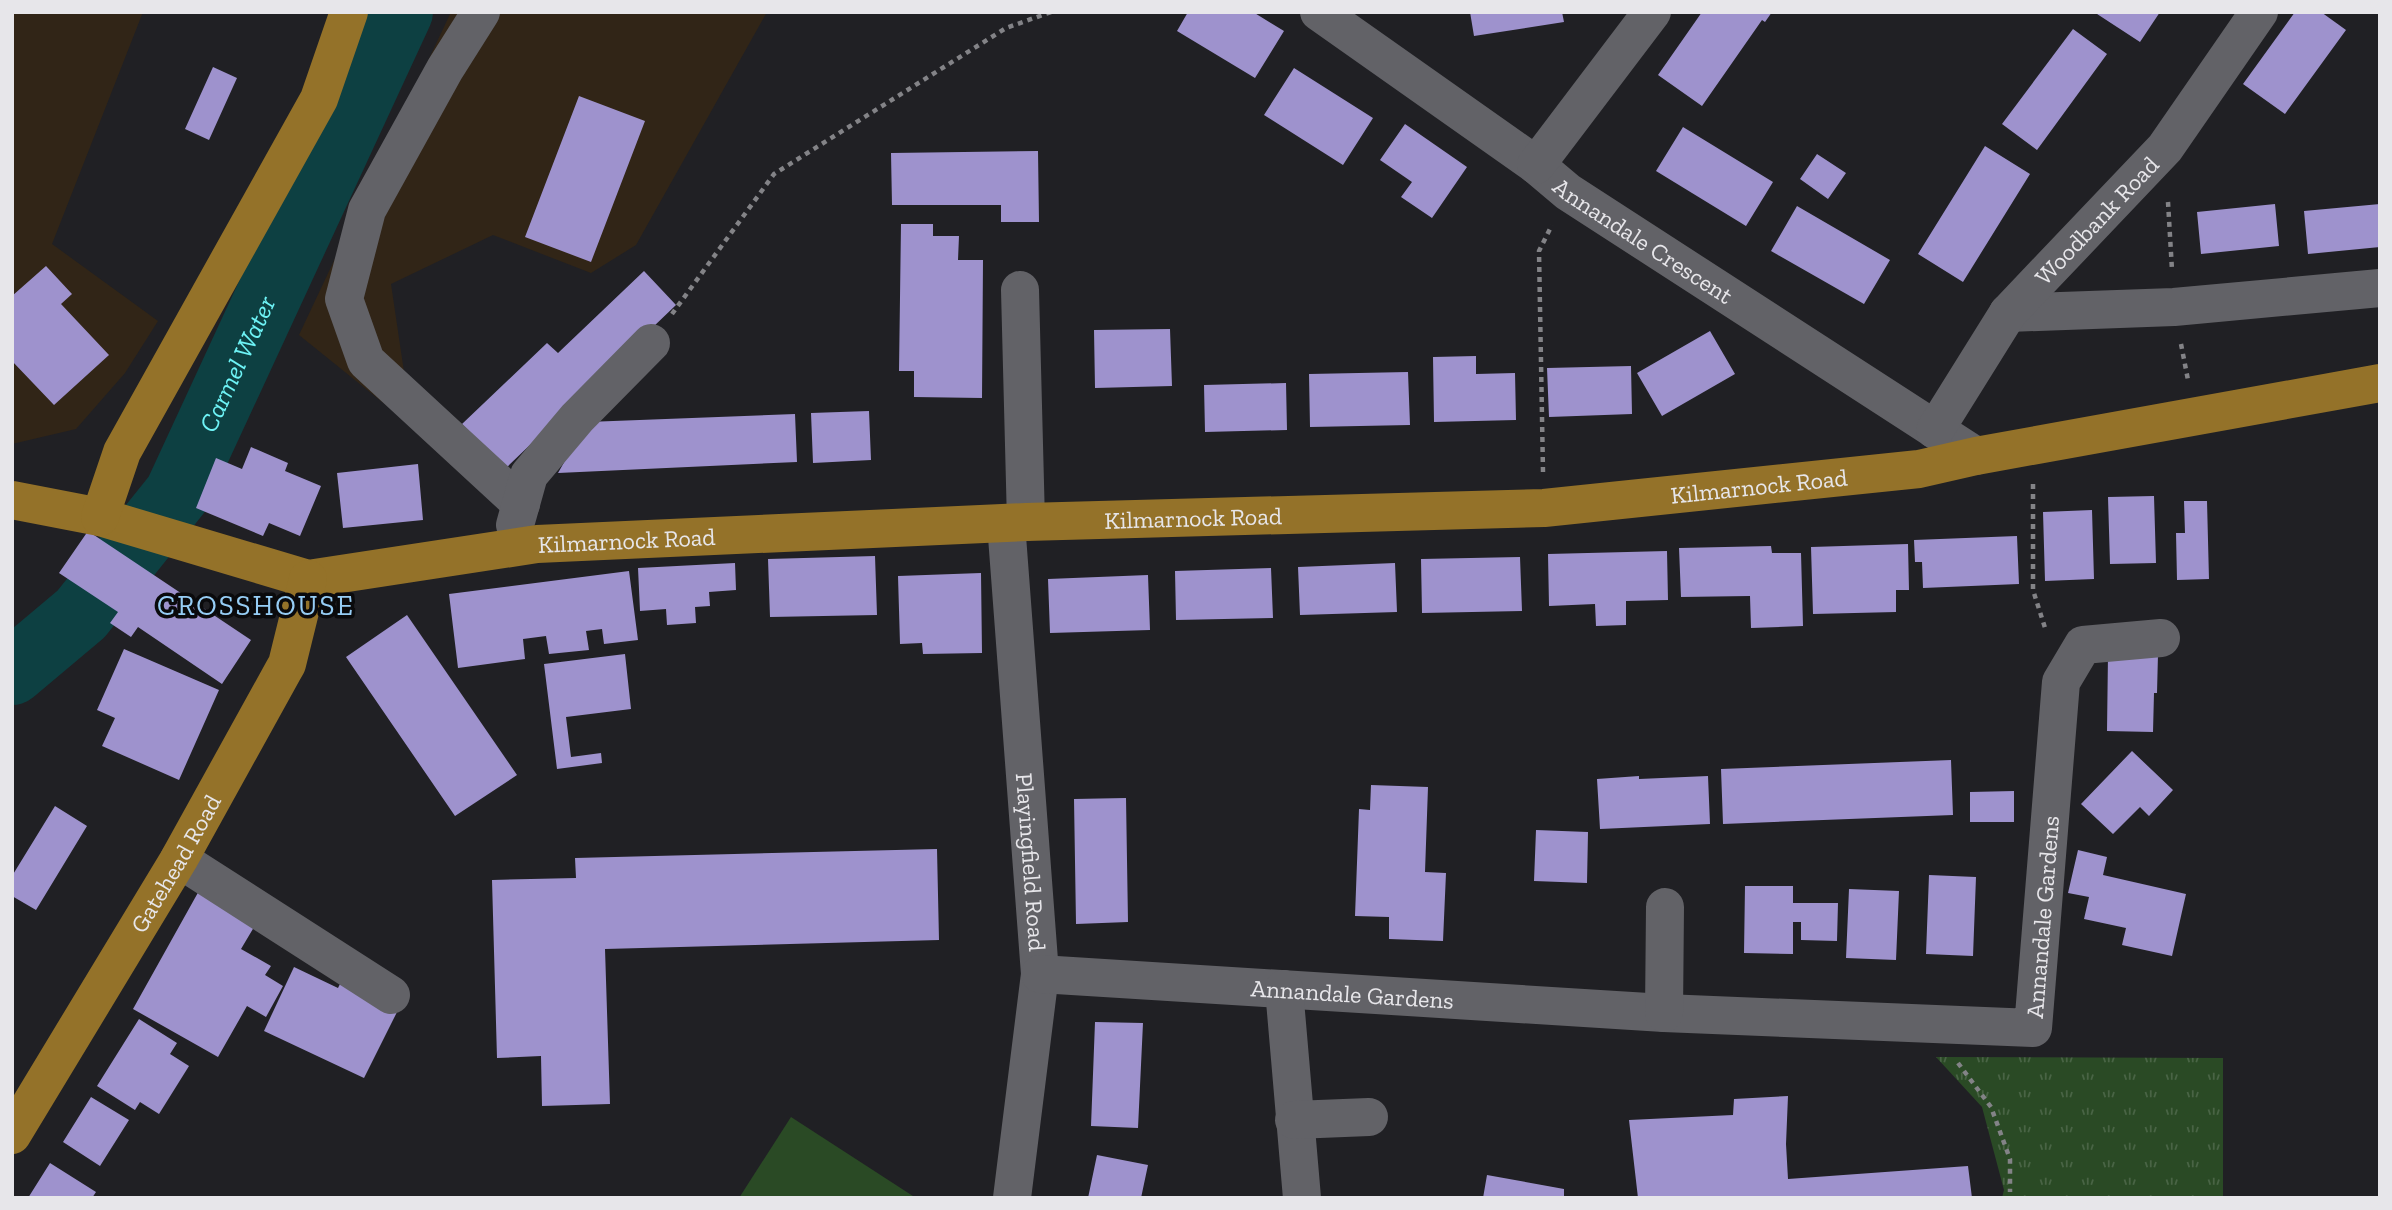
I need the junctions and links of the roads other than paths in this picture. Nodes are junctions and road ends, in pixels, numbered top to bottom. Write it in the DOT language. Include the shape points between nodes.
graph roads {
  1 [pos="349,12"];
  2 [pos="481,12"];
  3 [pos="1319,12"];
  4 [pos="1652,12"];
  5 [pos="2259,12"];
  6 [pos="1536,165"];
  7 [pos="2380,288"];
  8 [pos="1020,290"];
  9 [pos="2008,313"];
  10 [pos="651,343"];
  11 [pos="2380,383"];
  12 [pos="1935,430"];
  13 [pos="1976,456"];
  14 [pos="12,499"];
  15 [pos="521,504"];
  16 [pos="100,517"];
  17 [pos="1016,523"];
  18 [pos="509,547"];
  19 [pos="308,579"];
  20 [pos="2161,638"];
  21 [pos="179,859"];
  22 [pos="1665,906"];
  23 [pos="1040,974"];
  24 [pos="1284,989"];
  25 [pos="391,995"];
  26 [pos="1664,1013"];
  27 [pos="1369,1117"];
  28 [pos="1294,1120"];
  29 [pos="12,1135"];
  30 [pos="1012,1198"];
  31 [pos="1302,1198"];
  1 -- 16 [label="main road" via="319,99 122,452"];
  2 -- 15 [label="street" via="367,210 344,299 366,361"];
  3 -- 6 [label="street, Annandale Crescent"];
  4 -- 6 [label="street"];
  5 -- 9 [label="street, Woodbank Road" via="2165,148"];
  6 -- 12 [label="street, Annandale Crescent" via="1568,192"];
  7 -- 9 [label="street" via="2174,307"];
  8 -- 17 [label="street, Playingfield Road"];
  9 -- 12 [label="street, Woodbank Road"];
  10 -- 15 [label="street" via="529,475"];
  11 -- 13 [label="main road, Kilmarnock Road"];
  12 -- 13 [label="street, Annandale Crescent"];
  13 -- 17 [label="main road, Kilmarnock Road" via="1919,469 1544,508"];
  14 -- 16 [label="main road, Kilmarnock Road"];
  15 -- 18 [label="street"];
  16 -- 19 [label="main road, Kilmarnock Road"];
  17 -- 18 [label="main road, Kilmarnock Road"];
  17 -- 23 [label="street, Playingfield Road"];
  18 -- 19 [label="main road, Kilmarnock Road"];
  19 -- 21 [label="main road, Gatehead Road" via="287,664"];
  20 -- 26 [label="street, Annandale Gardens" via="2083,645 2061,682 2033,1028"];
  21 -- 25 [label="street"];
  21 -- 29 [label="main road, Gatehead Road"];
  22 -- 26 [label="street"];
  23 -- 24 [label="street, Annandale Gardens"];
  23 -- 30 [label="street, Playingfield Road"];
  24 -- 26 [label="street, Annandale Gardens"];
  24 -- 28 [label="street"];
  27 -- 28 [label="street"];
  28 -- 31 [label="street"];
}
